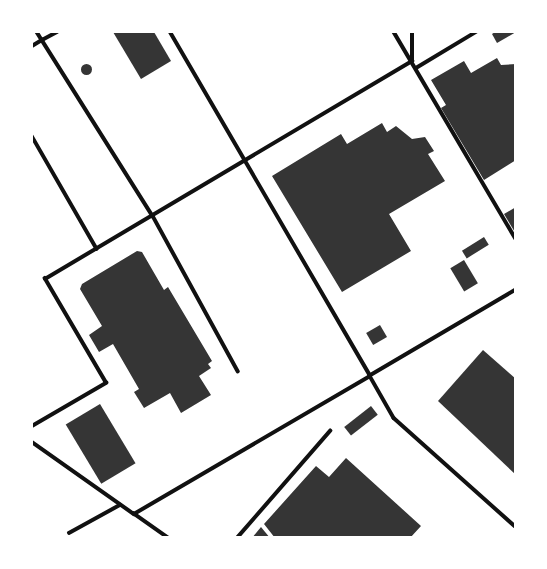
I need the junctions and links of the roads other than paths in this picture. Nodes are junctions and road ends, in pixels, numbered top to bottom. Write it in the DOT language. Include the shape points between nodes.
graph roads {
  1 [pos="37,32"];
  2 [pos="57,32"];
  3 [pos="170,32"];
  4 [pos="394,32"];
  5 [pos="412,32"];
  6 [pos="474,32"];
  7 [pos="42,40"];
  8 [pos="32,46"];
  9 [pos="412,61"];
  10 [pos="416,68"];
  11 [pos="32,136"];
  12 [pos="245,161"];
  13 [pos="153,216"];
  14 [pos="516,239"];
  15 [pos="97,249"];
  16 [pos="516,290"];
  17 [pos="238,371"];
  18 [pos="370,376"];
  19 [pos="32,426"];
  20 [pos="330,431"];
  21 [pos="32,442"];
  22 [pos="121,505"];
  23 [pos="134,514"];
  24 [pos="516,527"];
  25 [pos="69,533"];
  26 [pos="168,537"];
  27 [pos="237,537"];
  1 -- 7 [label="lane"];
  2 -- 7 [label="lane"];
  3 -- 12 [label="lane"];
  4 -- 9 [label="lane"];
  5 -- 9 [label="lane"];
  6 -- 10 [label="lane"];
  7 -- 8 [label="lane"];
  7 -- 13 [label="lane"];
  9 -- 10 [label="lane"];
  9 -- 12 [label="lane"];
  10 -- 14 [label="lane"];
  11 -- 15 [label="lane"];
  12 -- 13 [label="lane"];
  12 -- 18 [label="lane"];
  13 -- 15 [label="lane"];
  13 -- 17 [label="lane"];
  15 -- 19 [label="lane" via="45,279 106,383"];
  16 -- 18 [label="lane"];
  18 -- 23 [label="lane"];
  18 -- 24 [label="lane" via="394,418"];
  20 -- 27 [label="lane"];
  21 -- 22 [label="lane"];
  22 -- 23 [label="lane"];
  22 -- 25 [label="lane"];
  23 -- 26 [label="lane"];
}
